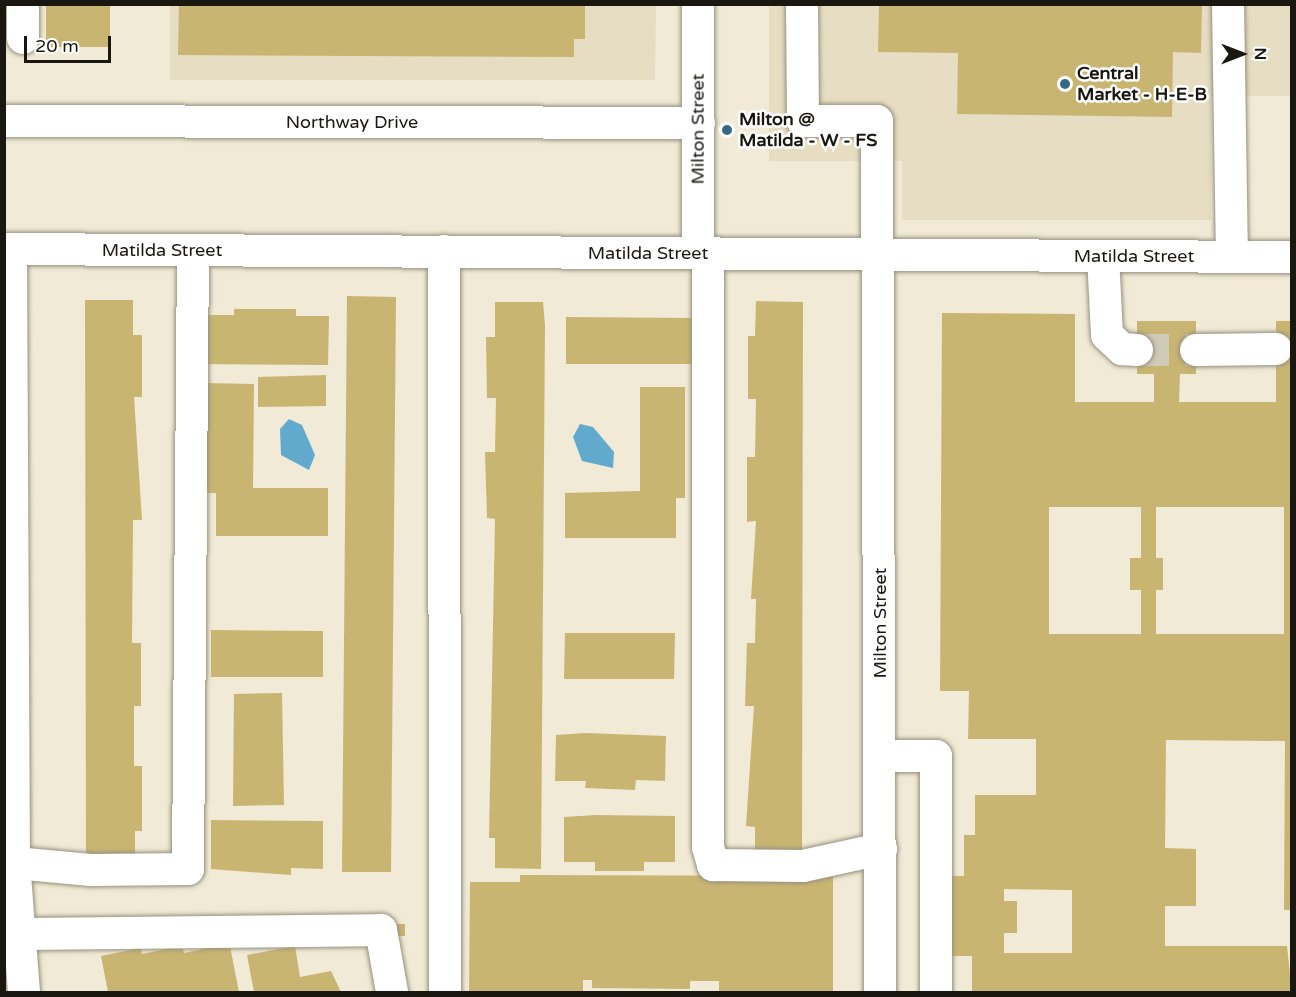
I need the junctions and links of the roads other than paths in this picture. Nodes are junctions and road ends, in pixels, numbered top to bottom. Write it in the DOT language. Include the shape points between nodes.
graph roads {
  1 [pos="23,4"];
  2 [pos="698,4"];
  3 [pos="802,4"];
  4 [pos="1228,4"];
  5 [pos="23,38"];
  6 [pos="4,121"];
  7 [pos="699,123"];
  8 [pos="8,249"];
  9 [pos="193,250"];
  10 [pos="444,251"];
  11 [pos="703,253"];
  12 [pos="878,254"];
  13 [pos="1103,256"];
  14 [pos="1232,257"];
  15 [pos="1292,257"];
  16 [pos="1276,349"];
  17 [pos="1137,350"];
  18 [pos="1196,350"];
  19 [pos="881,756"];
  20 [pos="880,849"];
  21 [pos="9,862"];
  22 [pos="14,943"];
  23 [pos="24,993"];
  24 [pos="392,993"];
  25 [pos="445,993"];
  26 [pos="880,993"];
  27 [pos="936,993"];
  1 -- 5 [label="street"];
  2 -- 7 [label="street, Milton Street"];
  3 -- 12 [label="street, Milton Street" via="803,121 877,121"];
  4 -- 14 [label="street"];
  6 -- 7 [label="street, Northway Drive"];
  7 -- 11 [label="street, Milton Street"];
  8 -- 9 [label="street, Matilda Street"];
  8 -- 21 [label="street"];
  9 -- 10 [label="street, Matilda Street"];
  9 -- 21 [label="street" via="188,869 90,870"];
  10 -- 11 [label="street, Matilda Street"];
  10 -- 25 [label="street"];
  11 -- 12 [label="street, Matilda Street"];
  11 -- 20 [label="street, Milton Street" via="708,847 714,865 803,866"];
  12 -- 13 [label="street, Matilda Street"];
  12 -- 19 [label="street, Milton Street"];
  13 -- 14 [label="street, Matilda Street"];
  13 -- 17 [label="street" via="1107,335 1122,349"];
  14 -- 15 [label="street, Matilda Street"];
  16 -- 18 [label="street"];
  19 -- 20 [label="street, Milton Street"];
  19 -- 27 [label="street" via="936,756"];
  20 -- 26 [label="street, Milton Street"];
  21 -- 22 [label="street"];
  22 -- 23 [label="street"];
  22 -- 24 [label="street" via="381,930"];
}
